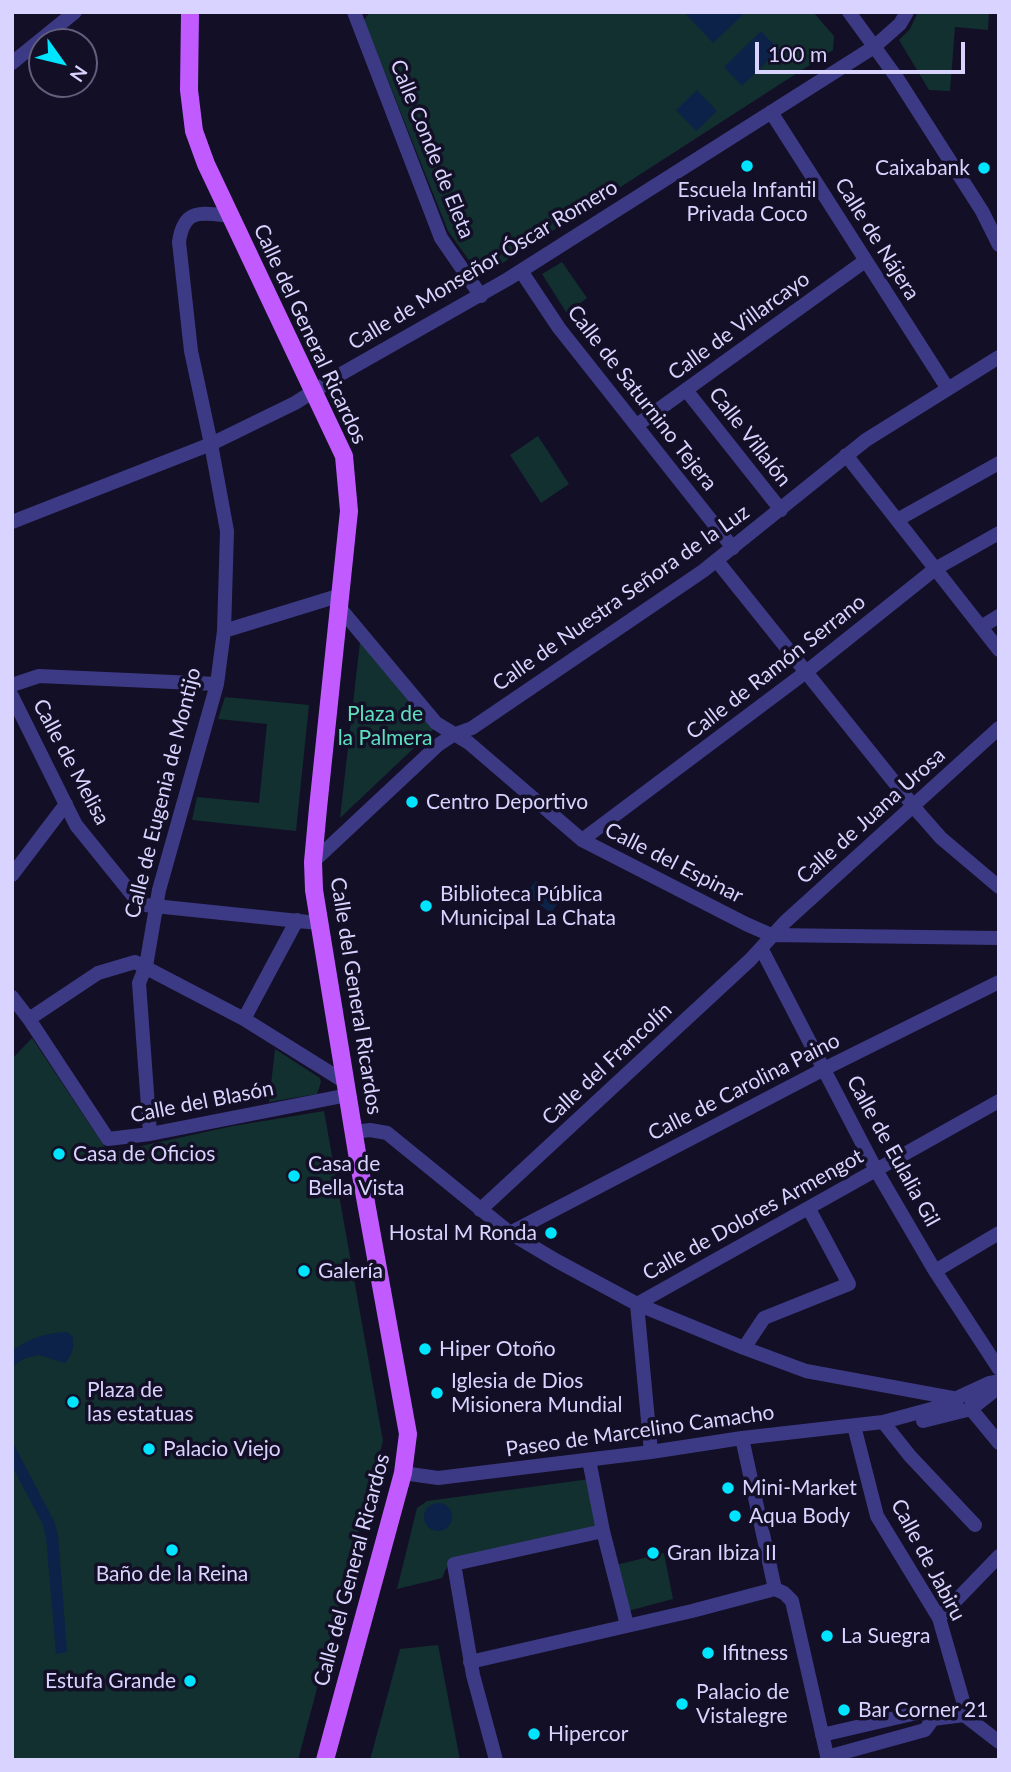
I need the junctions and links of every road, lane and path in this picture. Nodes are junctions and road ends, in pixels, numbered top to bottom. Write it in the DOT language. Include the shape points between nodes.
graph roads {
  1 [pos="75,12"];
  2 [pos="190,12"];
  3 [pos="354,12"];
  4 [pos="849,12"];
  5 [pos="907,12"];
  6 [pos="874,47"];
  7 [pos="12,63"];
  8 [pos="771,111"];
  9 [pos="982,211"];
  10 [pos="231,216"];
  11 [pos="999,227"];
  12 [pos="999,245"];
  13 [pos="865,261"];
  14 [pos="521,271"];
  15 [pos="481,296"];
  16 [pos="999,357"];
  17 [pos="314,389"];
  18 [pos="948,389"];
  19 [pos="686,390"];
  20 [pos="637,425"];
  21 [pos="211,444"];
  22 [pos="846,455"];
  23 [pos="999,463"];
  24 [pos="781,510"];
  25 [pos="897,520"];
  26 [pos="12,522"];
  27 [pos="999,533"];
  28 [pos="733,548"];
  29 [pos="717,561"];
  30 [pos="935,569"];
  31 [pos="340,601"];
  32 [pos="999,616"];
  33 [pos="981,627"];
  34 [pos="224,631"];
  35 [pos="999,650"];
  36 [pos="806,672"];
  37 [pos="217,684"];
  38 [pos="12,685"];
  39 [pos="12,696"];
  40 [pos="999,728"];
  41 [pos="453,735"];
  42 [pos="66,804"];
  43 [pos="912,806"];
  44 [pos="582,840"];
  45 [pos="313,862"];
  46 [pos="12,875"];
  47 [pos="999,887"];
  48 [pos="156,905"];
  49 [pos="297,920"];
  50 [pos="318,923"];
  51 [pos="771,935"];
  52 [pos="997,940"];
  53 [pos="761,948"];
  54 [pos="146,966"];
  55 [pos="999,982"];
  56 [pos="12,998"];
  57 [pos="29,1019"];
  58 [pos="244,1019"];
  59 [pos="824,1069"];
  60 [pos="346,1088"];
  61 [pos="999,1101"];
  62 [pos="354,1132"];
  63 [pos="150,1134"];
  64 [pos="876,1170"];
  65 [pos="809,1209"];
  66 [pos="480,1210"];
  67 [pos="510,1233"];
  68 [pos="999,1233"];
  69 [pos="935,1270"];
  70 [pos="637,1304"];
  71 [pos="744,1348"];
  72 [pos="999,1369"];
  73 [pos="994,1391"];
  74 [pos="958,1399"];
  75 [pos="971,1409"];
  76 [pos="883,1422"];
  77 [pos="854,1426"];
  78 [pos="742,1438"];
  79 [pos="999,1443"];
  80 [pos="651,1452"];
  81 [pos="589,1460"];
  82 [pos="403,1473"];
  83 [pos="975,1525"];
  84 [pos="603,1531"];
  85 [pos="999,1556"];
  86 [pos="775,1589"];
  87 [pos="939,1618"];
  88 [pos="627,1625"];
  89 [pos="470,1662"];
  90 [pos="964,1715"];
  91 [pos="933,1719"];
  92 [pos="822,1735"];
  93 [pos="999,1742"];
  94 [pos="827,1758"];
  95 [pos="325,1760"];
  96 [pos="496,1760"];
  1 -- 7 [label="street"];
  2 -- 10 [label="main road, Calle del General Ricardos" via="189,90 198,142"];
  3 -- 15 [label="street, Calle Conde de Eleta" via="441,238"];
  4 -- 6 [label="street"];
  5 -- 6 [label="street, Calle de Monseñor Óscar Romero"];
  6 -- 8 [label="street, Calle de Monseñor Óscar Romero"];
  6 -- 9 [label="street"];
  8 -- 13 [label="street, Calle de Nájera"];
  8 -- 14 [label="street, Calle de Monseñor Óscar Romero"];
  9 -- 11 [label="street"];
  9 -- 12 [label="street"];
  10 -- 17 [label="main road, Calle del General Ricardos"];
  10 -- 21 [label="street, Calle de Eugenia de Montijo" via="200,212 189,217 179,242 191,351"];
  13 -- 18 [label="street, Calle de Nájera"];
  13 -- 19 [label="street, Calle de Villarcayo"];
  14 -- 15 [label="street, Calle de Monseñor Óscar Romero"];
  14 -- 20 [label="street, Calle de Saturnino Tejera" via="559,328"];
  15 -- 17 [label="street, Calle de Monseñor Óscar Romero"];
  16 -- 18 [label="street, Calle de Nuestra Señora de la Luz"];
  17 -- 21 [label="street, Calle de Monseñor Óscar Romero"];
  17 -- 31 [label="main road, Calle del General Ricardos" via="344,456 349,511"];
  18 -- 22 [label="street, Calle de Nuestra Señora de la Luz"];
  19 -- 20 [label="street, Calle de Villarcayo"];
  19 -- 24 [label="street, Calle Villalón"];
  20 -- 28 [label="street, Calle de Saturnino Tejera"];
  21 -- 26 [label="street, Calle de Monseñor Óscar Romero"];
  21 -- 34 [label="street, Calle de Eugenia de Montijo" via="227,531"];
  22 -- 24 [label="street, Calle de Nuestra Señora de la Luz"];
  22 -- 25 [label="street"];
  23 -- 25 [label="street"];
  24 -- 28 [label="street, Calle de Nuestra Señora de la Luz"];
  25 -- 30 [label="street"];
  27 -- 30 [label="street, Calle de Ramón Serrano"];
  28 -- 29 [label="street, Calle de Nuestra Señora de la Luz"];
  29 -- 36 [label="street"];
  29 -- 41 [label="street, Calle de Nuestra Señora de la Luz" via="472,728"];
  30 -- 33 [label="street"];
  30 -- 36 [label="street, Calle de Ramón Serrano"];
  31 -- 34 [label="street"];
  31 -- 41 [label="street, Calle del Espinar" via="436,723"];
  31 -- 45 [label="main road, Calle del General Ricardos"];
  32 -- 33 [label="street"];
  33 -- 35 [label="street"];
  34 -- 37 [label="street, Calle de Eugenia de Montijo"];
  36 -- 43 [label="street"];
  36 -- 44 [label="street, Calle de Ramón Serrano"];
  37 -- 38 [label="street" via="39,676"];
  37 -- 48 [label="street, Calle de Eugenia de Montijo"];
  39 -- 42 [label="street, Calle de Melisa"];
  40 -- 43 [label="street, Calle de Juana Urosa"];
  41 -- 44 [label="street, Calle del Espinar" via="469,743"];
  41 -- 45 [label="street, Calle de Nuestra Señora de la Luz"];
  42 -- 46 [label="street"];
  42 -- 48 [label="street, Calle de Melisa" via="76,825 135,898"];
  43 -- 47 [label="street" via="940,838"];
  43 -- 51 [label="street, Calle de Juana Urosa"];
  44 -- 51 [label="street, Calle del Espinar"];
  45 -- 50 [label="main road, Calle del General Ricardos"];
  48 -- 49 [label="street, Calle de Melisa"];
  48 -- 54 [label="street, Calle de Eugenia de Montijo"];
  49 -- 50 [label="street, Calle de Melisa"];
  49 -- 58 [label="street"];
  50 -- 60 [label="main road, Calle del General Ricardos"];
  51 -- 52 [label="street, Calle del Espinar"];
  51 -- 53 [label="street, Calle de Juana Urosa"];
  53 -- 59 [label="street, Calle de Eulalia Gil"];
  53 -- 66 [label="street, Calle del Francolín"];
  54 -- 57 [label="street" via="135,962 98,973"];
  54 -- 58 [label="street"];
  54 -- 63 [label="street, Calle de Eugenia de Montijo" via="139,983"];
  55 -- 59 [label="street, Calle de Carolina Paino"];
  56 -- 57 [label="street, Calle del Blasón"];
  57 -- 63 [label="street, Calle del Blasón" via="108,1139"];
  58 -- 60 [label="street"];
  59 -- 64 [label="street, Calle de Eulalia Gil"];
  59 -- 67 [label="street, Calle de Carolina Paino"];
  60 -- 62 [label="main road, Calle del General Ricardos"];
  60 -- 63 [label="street, Calle del Blasón"];
  61 -- 64 [label="street, Calle de Dolores Armengot"];
  62 -- 66 [label="street" via="387,1133"];
  62 -- 82 [label="main road, Calle del General Ricardos" via="407,1421"];
  64 -- 65 [label="street, Calle de Dolores Armengot"];
  64 -- 69 [label="street, Calle de Eulalia Gil"];
  65 -- 70 [label="street, Calle de Dolores Armengot"];
  65 -- 71 [label="street" via="849,1284 764,1318"];
  66 -- 67 [label="street"];
  67 -- 70 [label="street"];
  68 -- 69 [label="street"];
  69 -- 72 [label="street, Calle de Eulalia Gil"];
  70 -- 71 [label="street"];
  70 -- 80 [label="street"];
  71 -- 74 [label="street" via="806,1371"];
  73 -- 74 [label="street, Paseo de Marcelino Camacho" via="989,1383"];
  73 -- 75 [label="street, Paseo de Marcelino Camacho" via="973,1399"];
  74 -- 76 [label="street, Paseo de Marcelino Camacho"];
  75 -- 76 [label="street, Paseo de Marcelino Camacho" via="912,1424"];
  75 -- 79 [label="street"];
  76 -- 77 [label="street, Paseo de Marcelino Camacho"];
  76 -- 83 [label="street"];
  77 -- 78 [label="street, Paseo de Marcelino Camacho"];
  77 -- 87 [label="street, Calle de Jabiru" via="877,1516"];
  78 -- 80 [label="street, Paseo de Marcelino Camacho"];
  78 -- 86 [label="street"];
  80 -- 81 [label="street, Paseo de Marcelino Camacho"];
  81 -- 82 [label="street, Paseo de Marcelino Camacho" via="438,1478"];
  81 -- 84 [label="street"];
  82 -- 95 [label="main road, Calle del General Ricardos"];
  84 -- 88 [label="street"];
  84 -- 89 [label="street" via="454,1564"];
  85 -- 87 [label="street"];
  86 -- 88 [label="street"];
  86 -- 92 [label="street" via="792,1601"];
  87 -- 90 [label="street, Calle de Jabiru"];
  88 -- 89 [label="street"];
  89 -- 96 [label="street"];
  90 -- 91 [label="street"];
  90 -- 93 [label="street"];
  91 -- 92 [label="street" via="921,1713"];
  91 -- 94 [label="street" via="925,1730"];
  92 -- 94 [label="street"];
}
